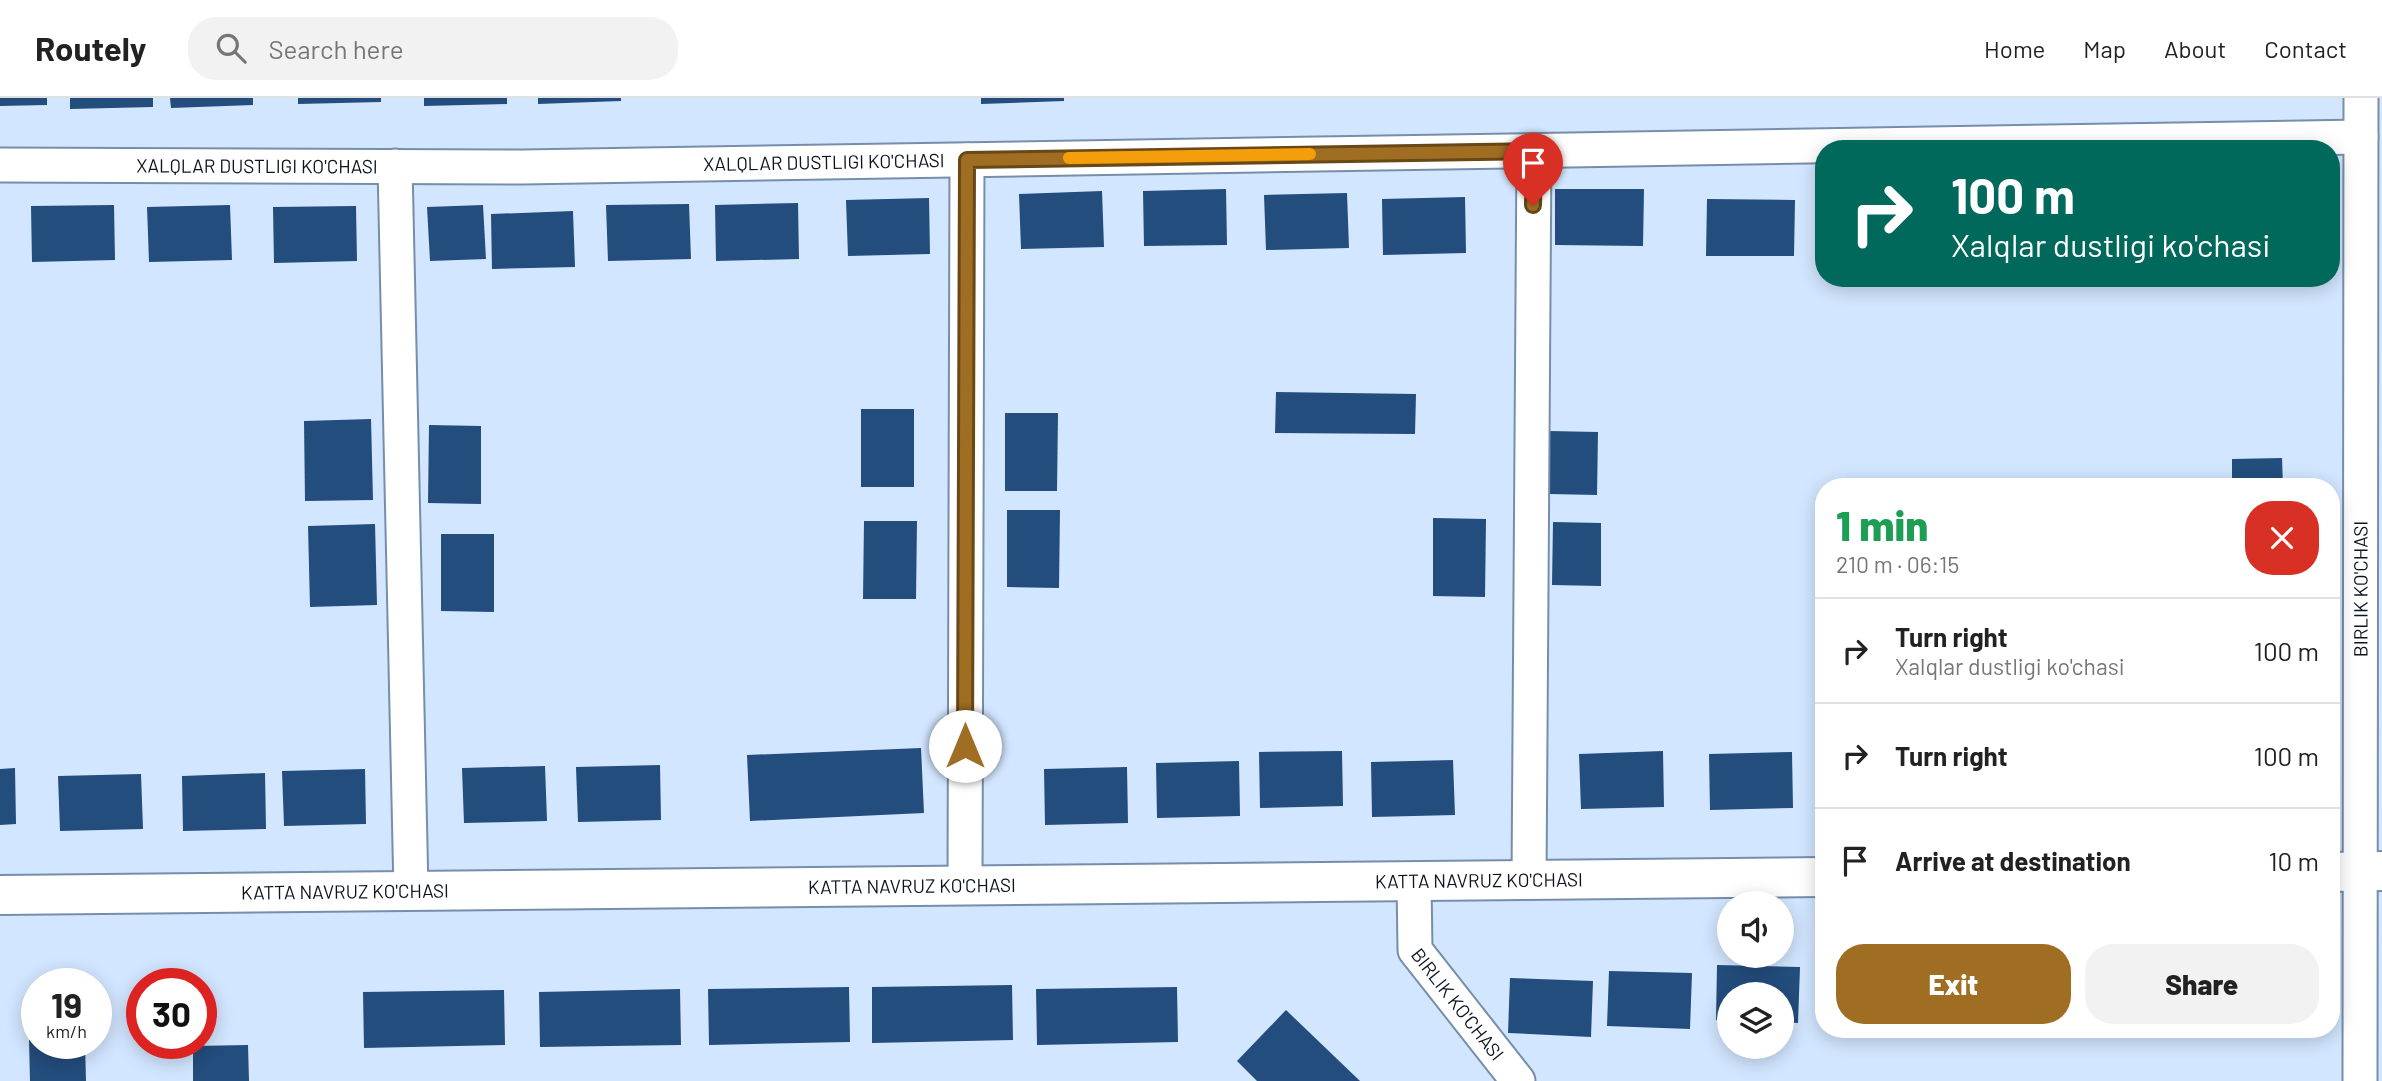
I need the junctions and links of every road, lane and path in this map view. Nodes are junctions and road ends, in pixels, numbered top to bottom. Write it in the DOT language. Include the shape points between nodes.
graph roads {
  1 [pos="2361,98"];
  2 [pos="2361,137"];
  3 [pos="2184,140"];
  4 [pos="1815,146"];
  5 [pos="1534,151"];
  6 [pos="967,160"];
  7 [pos="0,165"];
  8 [pos="396,166"];
  9 [pos="2358,871"];
  10 [pos="1815,877"];
  11 [pos="1529,880"];
  12 [pos="1413,881"];
  13 [pos="965,886"];
  14 [pos="411,891"];
  15 [pos="0,895"];
  16 [pos="1518,1081"];
  17 [pos="2360,1081"];
  1 -- 2 [label="street, BIRLIK KO'CHASI"];
  2 -- 3 [label="street, XALQLAR DUSTLIGI KO'CHASI"];
  2 -- 9 [label="street, BIRLIK KO'CHASI"];
  4 -- 5 [label="street, XALQLAR DUSTLIGI KO'CHASI"];
  5 -- 6 [label="street, XALQLAR DUSTLIGI KO'CHASI"];
  5 -- 11 [label="street"];
  6 -- 8 [label="street, XALQLAR DUSTLIGI KO'CHASI"];
  6 -- 13 [label="street"];
  7 -- 8 [label="street, XALQLAR DUSTLIGI KO'CHASI"];
  8 -- 14 [label="street"];
  9 -- 17 [label="street, BIRLIK KO'CHASI"];
  10 -- 11 [label="street, KATTA NAVRUZ KO'CHASI"];
  11 -- 12 [label="street, KATTA NAVRUZ KO'CHASI"];
  12 -- 13 [label="street, KATTA NAVRUZ KO'CHASI"];
  12 -- 16 [label="street, BIRLIK KO'CHASI" via="1415,950"];
  13 -- 14 [label="street, KATTA NAVRUZ KO'CHASI"];
  14 -- 15 [label="street, KATTA NAVRUZ KO'CHASI"];
}
